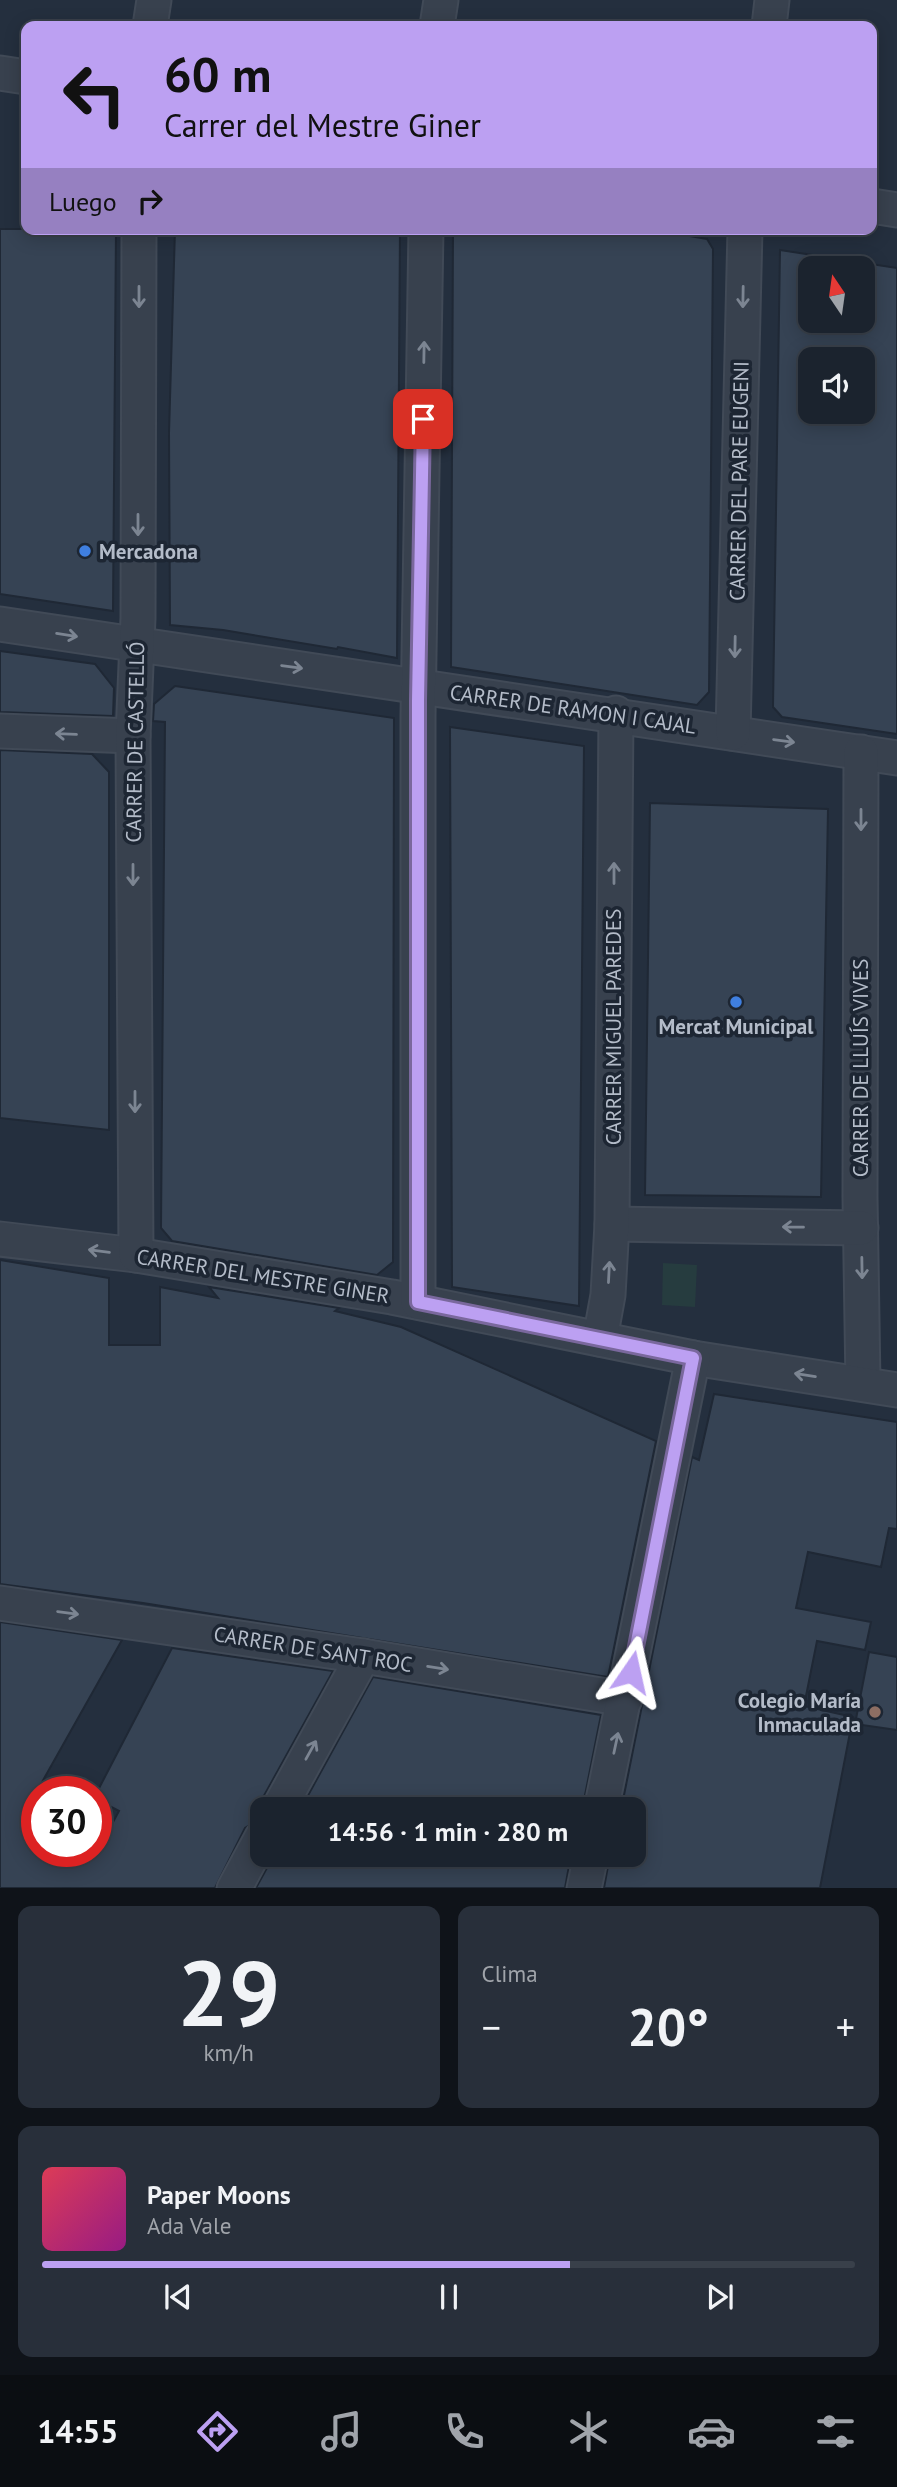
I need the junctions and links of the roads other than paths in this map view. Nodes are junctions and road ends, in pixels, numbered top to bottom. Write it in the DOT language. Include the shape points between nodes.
graph roads {
  1 [pos="154,0"];
  2 [pos="441,0"];
  3 [pos="772,0"];
  4 [pos="151,21"];
  5 [pos="438,21"];
  6 [pos="770,21"];
  7 [pos="0,73"];
  8 [pos="21,76"];
  9 [pos="877,207"];
  10 [pos="897,210"];
  11 [pos="139,235"];
  12 [pos="426,235"];
  13 [pos="745,235"];
  14 [pos="0,624"];
  15 [pos="135,644"];
  16 [pos="418,686"];
  17 [pos="615,713"];
  18 [pos="0,731"];
  19 [pos="733,733"];
  20 [pos="132,736"];
  21 [pos="861,752"];
  22 [pos="897,758"];
  23 [pos="612,1224"];
  24 [pos="861,1228"];
  25 [pos="0,1239"];
  26 [pos="136,1255"];
  27 [pos="418,1302"];
  28 [pos="600,1339"];
  29 [pos="693,1358"];
  30 [pos="863,1384"];
  31 [pos="897,1390"];
  32 [pos="0,1603"];
  33 [pos="363,1656"];
  34 [pos="625,1699"];
  35 [pos="285,1797"];
  36 [pos="604,1797"];
  37 [pos="250,1859"];
  38 [pos="588,1867"];
  39 [pos="234,1888"];
  40 [pos="584,1888"];
  1 -- 4 [label="street"];
  2 -- 5 [label="street"];
  3 -- 6 [label="street"];
  7 -- 8 [label="street"];
  9 -- 10 [label="street"];
  11 -- 15 [label="street, CARRER DE CASTELLÓ, one-way"];
  16 -- 12 [label="street, one-way"];
  13 -- 19 [label="street, CARRER DEL PARE EUGENI, one-way"];
  14 -- 15 [label="street, CARRER DE RAMON I CAJAL, one-way"];
  15 -- 16 [label="street, CARRER DE RAMON I CAJAL, one-way"];
  15 -- 20 [label="street, CARRER DE CASTELLÓ"];
  16 -- 17 [label="street, CARRER DE RAMON I CAJAL"];
  16 -- 27 [label="street"];
  17 -- 19 [label="street, CARRER DE RAMON I CAJAL"];
  23 -- 17 [label="street, CARRER MIGUEL PAREDES, one-way"];
  20 -- 18 [label="street, one-way"];
  19 -- 21 [label="street, CARRER DE RAMON I CAJAL, one-way"];
  20 -- 26 [label="street, CARRER DE CASTELLÓ, one-way"];
  21 -- 22 [label="street, CARRER DE RAMON I CAJAL"];
  21 -- 24 [label="street, CARRER DE LLUÍS VIVES, one-way"];
  24 -- 23 [label="street, one-way"];
  28 -- 23 [label="street, CARRER MIGUEL PAREDES, one-way"];
  24 -- 30 [label="street, CARRER DE LLUÍS VIVES, one-way"];
  26 -- 25 [label="street, CARRER DEL MESTRE GINER, one-way"];
  26 -- 27 [label="street, CARRER DEL MESTRE GINER"];
  27 -- 28 [label="street, CARRER DEL MESTRE GINER"];
  28 -- 29 [label="street, CARRER DEL MESTRE GINER"];
  30 -- 29 [label="street, CARRER DEL MESTRE GINER, one-way"];
  29 -- 34 [label="street"];
  30 -- 31 [label="street, CARRER DEL MESTRE GINER"];
  32 -- 33 [label="street, CARRER DE SANT ROC, one-way"];
  33 -- 34 [label="street, CARRER DE SANT ROC, one-way"];
  35 -- 33 [label="street, one-way"];
  36 -- 34 [label="street, one-way"];
  37 -- 39 [label="street"];
  38 -- 40 [label="street"];
}
